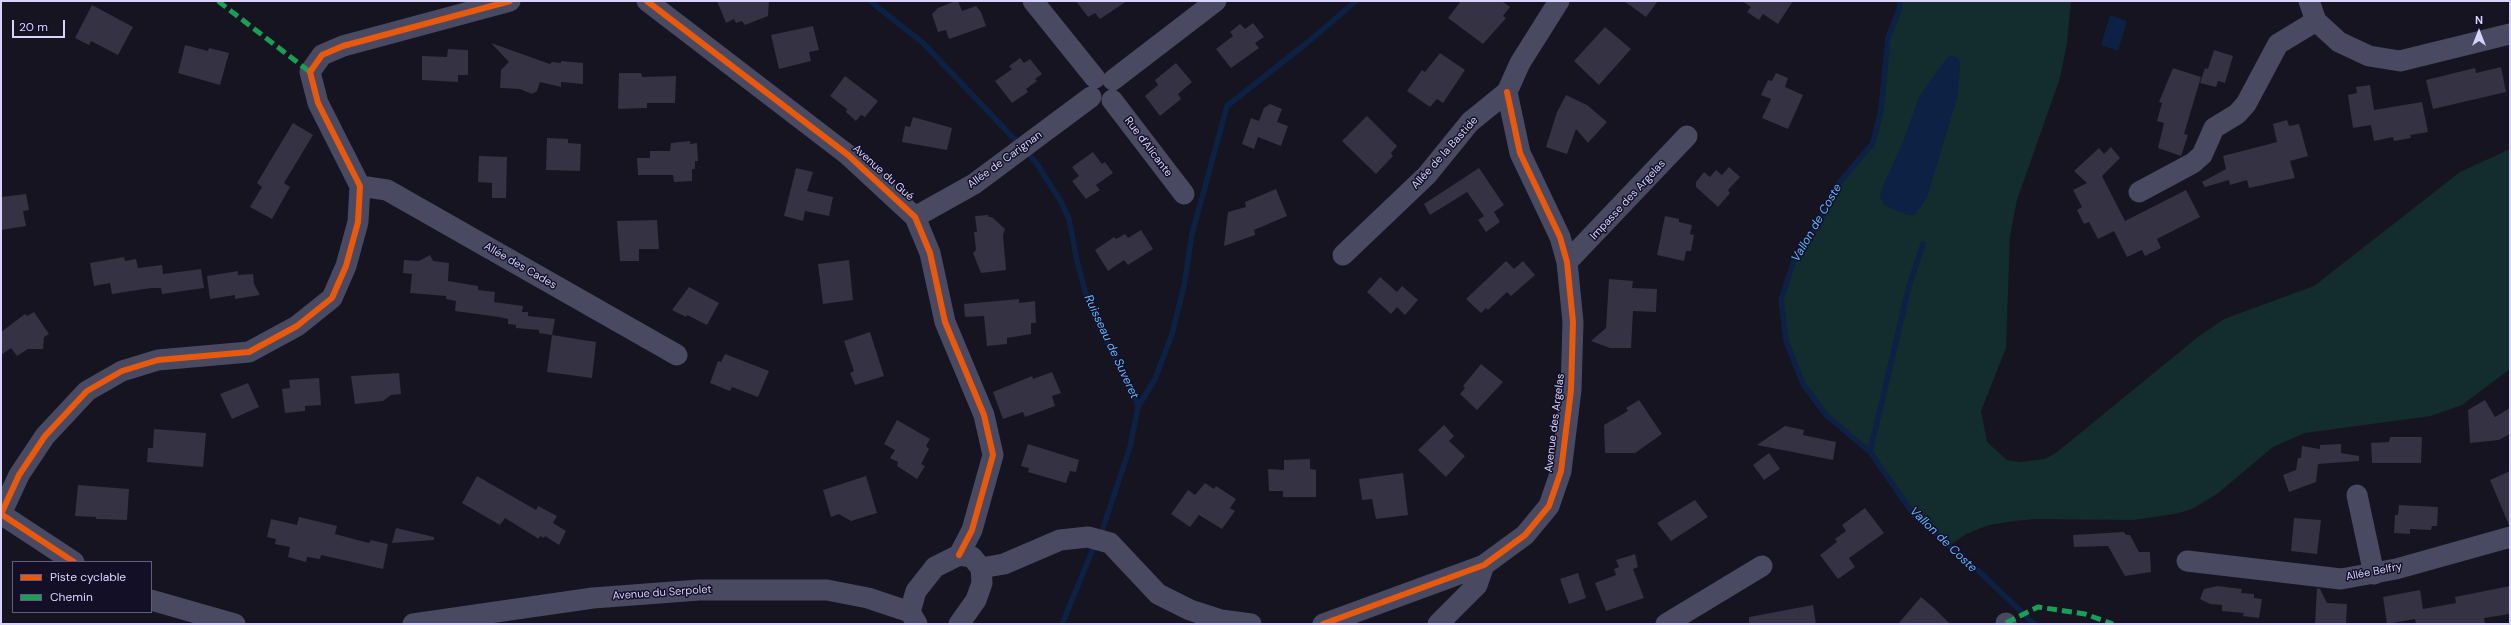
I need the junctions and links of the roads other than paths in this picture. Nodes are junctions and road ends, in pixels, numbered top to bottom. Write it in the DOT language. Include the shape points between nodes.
graph roads {
  1 [pos="510,1"];
  2 [pos="647,1"];
  3 [pos="1033,1"];
  4 [pos="1216,1"];
  5 [pos="1559,1"];
  6 [pos="2309,1"];
  7 [pos="2316,21"];
  8 [pos="2510,34"];
  9 [pos="1100,85"];
  10 [pos="1507,92"];
  11 [pos="1687,136"];
  12 [pos="360,186"];
  13 [pos="2139,192"];
  14 [pos="1184,194"];
  15 [pos="915,217"];
  16 [pos="1343,255"];
  17 [pos="1568,262"];
  18 [pos="678,355"];
  19 [pos="2357,495"];
  20 [pos="1,514"];
  21 [pos="2510,538"];
  22 [pos="958,555"];
  23 [pos="72,561"];
  24 [pos="2187,561"];
  25 [pos="1484,565"];
  26 [pos="1762,566"];
  27 [pos="980,568"];
  28 [pos="2374,574"];
  29 [pos="152,600"];
  30 [pos="914,618"];
  31 [pos="1221,622"];
  32 [pos="235,624"];
  33 [pos="413,624"];
  34 [pos="959,624"];
  35 [pos="1251,624"];
  36 [pos="1323,624"];
  37 [pos="1438,624"];
  38 [pos="1666,624"];
  1 -- 12 [label="street" via="343,46 322,55 310,72 318,103"];
  2 -- 15 [label="street, Avenue du Gué" via="848,155"];
  3 -- 9 [label="street"];
  4 -- 9 [label="street, Allée de Carignan"];
  5 -- 10 [label="street, Allée de la Bastide" via="1520,63"];
  6 -- 7 [label="street"];
  7 -- 8 [label="street" via="2339,42 2369,56 2400,61"];
  7 -- 13 [label="street" via="2278,44 2246,104 2237,114 2214,128 2202,155"];
  9 -- 14 [label="street, Rue d'Alicante" via="1103,103 1112,100"];
  9 -- 15 [label="street, Allée de Carignan" via="985,177"];
  10 -- 16 [label="street, Allée de la Bastide" via="1470,122 1427,175"];
  10 -- 17 [label="street, Avenue des Argelas" via="1520,153 1560,236"];
  11 -- 17 [label="street, Impasse des Argelas"];
  12 -- 18 [label="street, Allée des Cades" via="387,190"];
  12 -- 20 [label="street" via="358,222 346,266 332,298 297,326 249,352 158,360 122,371 87,390 45,436 19,475"];
  15 -- 22 [label="street, Avenue du Gué" via="930,253 945,322 984,415 993,455 972,530"];
  17 -- 25 [label="street, Avenue des Argelas" via="1573,322 1571,390 1561,472 1549,506 1525,535"];
  19 -- 28 [label="street"];
  20 -- 23 [label="street"];
  21 -- 28 [label="street, Allée Belfry"];
  22 -- 27 [label="street" via="972,557"];
  22 -- 30 [label="street" via="935,567 916,591"];
  24 -- 28 [label="street, Allée Belfry" via="2341,579"];
  25 -- 36 [label="street, Avenue des Argelas"];
  25 -- 37 [label="street" via="1477,585"];
  26 -- 38 [label="street"];
  27 -- 31 [label="street" via="1004,564 1060,540 1088,537 1110,543 1158,594"];
  27 -- 34 [label="street" via="982,583 976,600"];
  29 -- 32 [label="street"];
  30 -- 33 [label="street, Avenue du Serpolet" via="868,598 827,590 699,590 593,598"];
  31 -- 35 [label="street"];
}
